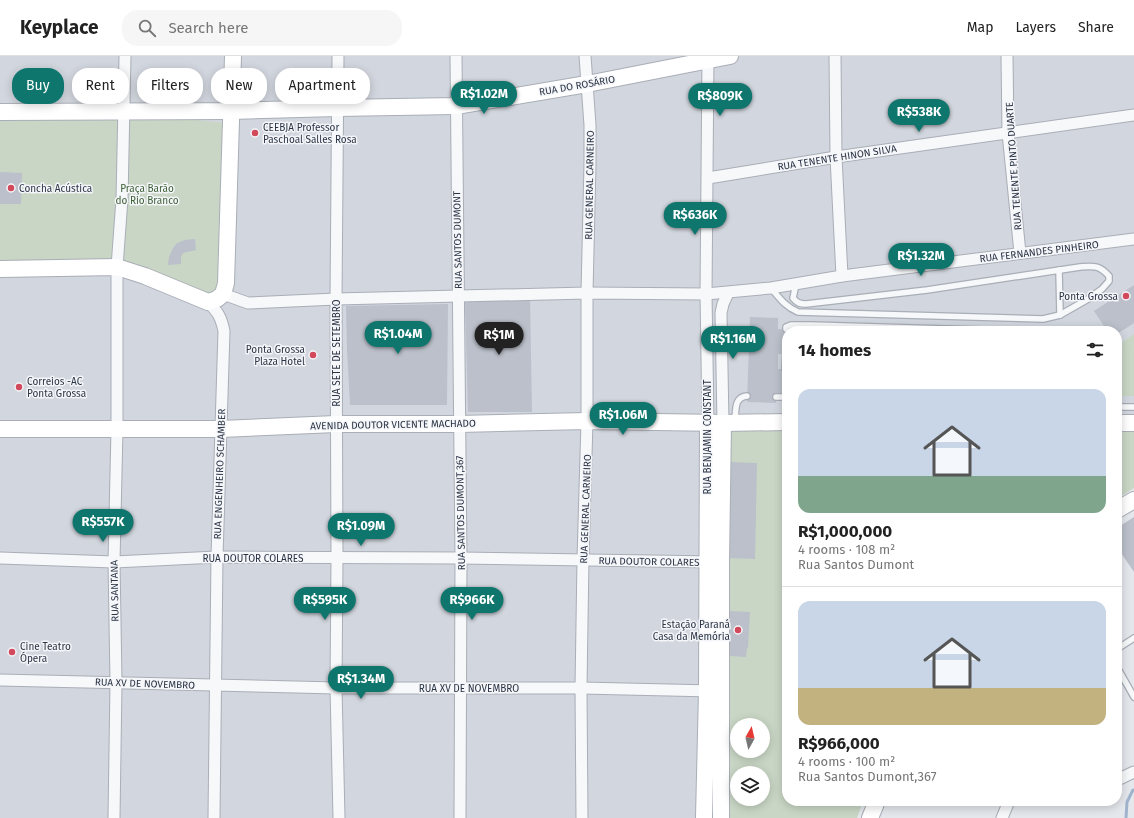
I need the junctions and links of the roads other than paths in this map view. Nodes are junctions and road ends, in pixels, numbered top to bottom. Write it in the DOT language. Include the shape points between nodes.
graph roads {
  1 [pos="125,56"];
  2 [pos="233,56"];
  3 [pos="338,56"];
  4 [pos="456,56"];
  5 [pos="585,56"];
  6 [pos="730,56"];
  7 [pos="835,56"];
  8 [pos="1007,56"];
  9 [pos="708,58"];
  10 [pos="587,84"];
  11 [pos="456,106"];
  12 [pos="337,108"];
  13 [pos="123,111"];
  14 [pos="231,111"];
  15 [pos="0,112"];
  16 [pos="1134,115"];
  17 [pos="1008,132"];
  18 [pos="836,157"];
  19 [pos="708,178"];
  20 [pos="1134,239"];
  21 [pos="1020,253"];
  22 [pos="118,267"];
  23 [pos="0,269"];
  24 [pos="1059,270"];
  25 [pos="842,276"];
  26 [pos="796,284"];
  27 [pos="771,288"];
  28 [pos="587,293"];
  29 [pos="728,293"];
  30 [pos="223,294"];
  31 [pos="706,294"];
  32 [pos="458,296"];
  33 [pos="336,299"];
  34 [pos="208,302"];
  35 [pos="1060,315"];
  36 [pos="788,326"];
  37 [pos="844,326"];
  38 [pos="747,396"];
  39 [pos="782,396"];
  40 [pos="776,397"];
  41 [pos="1122,407"];
  42 [pos="1134,407"];
  43 [pos="587,421"];
  44 [pos="782,422"];
  45 [pos="722,423"];
  46 [pos="1122,423"];
  47 [pos="1134,423"];
  48 [pos="336,424"];
  49 [pos="459,424"];
  50 [pos="0,429"];
  51 [pos="117,429"];
  52 [pos="221,429"];
  53 [pos="1134,500"];
  54 [pos="1122,507"];
  55 [pos="0,558"];
  56 [pos="217,558"];
  57 [pos="337,558"];
  58 [pos="461,558"];
  59 [pos="583,560"];
  60 [pos="114,562"];
  61 [pos="714,562"];
  62 [pos="1134,638"];
  63 [pos="1122,646"];
  64 [pos="1122,675"];
  65 [pos="0,680"];
  66 [pos="116,682"];
  67 [pos="216,685"];
  68 [pos="336,688"];
  69 [pos="581,688"];
  70 [pos="460,689"];
  71 [pos="714,691"];
  72 [pos="1134,696"];
  73 [pos="1134,772"];
  74 [pos="1122,778"];
  75 [pos="875,806"];
  76 [pos="1007,806"];
  77 [pos="114,818"];
  78 [pos="214,818"];
  79 [pos="339,818"];
  80 [pos="460,818"];
  81 [pos="582,818"];
  82 [pos="704,818"];
  83 [pos="721,818"];
  84 [pos="870,818"];
  85 [pos="1002,818"];
  1 -- 13 [label="street, RUA SANTANA"];
  2 -- 14 [label="main road"];
  3 -- 12 [label="street, RUA SETE DE SETEMBRO"];
  4 -- 11 [label="street, RUA SANTOS DUMONT"];
  5 -- 10 [label="street, RUA GENERAL CARNEIRO"];
  6 -- 9 [label="main road, RUA DO ROSÁRIO"];
  7 -- 18 [label="street"];
  8 -- 17 [label="street, RUA TENENTE PINTO DUARTE"];
  9 -- 10 [label="main road, RUA DO ROSÁRIO"];
  9 -- 19 [label="street, RUA BENJAMIN CONSTANT"];
  10 -- 11 [label="main road, RUA DO ROSÁRIO"];
  10 -- 28 [label="street, RUA GENERAL CARNEIRO" via="590,125"];
  11 -- 12 [label="main road, RUA DO ROSÁRIO"];
  11 -- 32 [label="street, RUA SANTOS DUMONT"];
  12 -- 14 [label="main road, RUA DO ROSÁRIO"];
  12 -- 33 [label="street, RUA SETE DE SETEMBRO"];
  13 -- 14 [label="main road"];
  13 -- 15 [label="main road"];
  13 -- 22 [label="street, RUA SANTANA"];
  14 -- 30 [label="main road" via="226,283"];
  16 -- 17 [label="street, RUA TENENTE HINON SILVA"];
  17 -- 18 [label="street, RUA TENENTE HINON SILVA"];
  17 -- 21 [label="street, RUA TENENTE PINTO DUARTE"];
  18 -- 19 [label="street, RUA TENENTE HINON SILVA"];
  18 -- 25 [label="street"];
  19 -- 31 [label="street, RUA BENJAMIN CONSTANT"];
  20 -- 21 [label="street, RUA FERNANDES PINHEIRO"];
  21 -- 25 [label="street, RUA FERNANDES PINHEIRO"];
  22 -- 23 [label="main road"];
  22 -- 34 [label="main road"];
  22 -- 51 [label="street, RUA SANTANA"];
  24 -- 26 [label="lane" via="927,290 806,304 800,304 793,298"];
  24 -- 35 [label="lane"];
  24 -- 35 [label="lane" via="1096,266 1109,276 1102,289"];
  25 -- 26 [label="street, RUA FERNANDES PINHEIRO"];
  26 -- 27 [label="street, RUA FERNANDES PINHEIRO"];
  27 -- 29 [label="street, RUA FERNANDES PINHEIRO"];
  27 -- 35 [label="lane" via="785,305 798,312 1028,319"];
  28 -- 31 [label="street, RUA FERNANDES PINHEIRO"];
  28 -- 32 [label="street, RUA FERNANDES PINHEIRO"];
  28 -- 43 [label="street, RUA GENERAL CARNEIRO"];
  29 -- 31 [label="street, RUA FERNANDES PINHEIRO"];
  29 -- 45 [label="street, RUA BENJAMIN CONSTANT" via="723,304 721,324"];
  30 -- 33 [label="street, RUA FERNANDES PINHEIRO" via="248,303"];
  30 -- 34 [label="main road"];
  31 -- 45 [label="street, RUA BENJAMIN CONSTANT"];
  32 -- 33 [label="street, RUA FERNANDES PINHEIRO"];
  32 -- 49 [label="street, RUA SANTOS DUMONT"];
  33 -- 48 [label="street, RUA SETE DE SETEMBRO"];
  34 -- 52 [label="street, RUA ENGENHEIRO SCHAMBER" via="217,311 224,331"];
  36 -- 37 [label="lane"];
  38 -- 45 [label="lane" via="739,399"];
  39 -- 40 [label="lane"];
  41 -- 42 [label="lane"];
  43 -- 45 [label="main road, AVENIDA DOUTOR VICENTE MACHADO"];
  43 -- 49 [label="main road, AVENIDA DOUTOR VICENTE MACHADO"];
  43 -- 59 [label="street, RUA GENERAL CARNEIRO"];
  44 -- 45 [label="main road, AVENIDA DOUTOR VICENTE MACHADO"];
  45 -- 61 [label="main road, RUA BENJAMIN CONSTANT"];
  46 -- 47 [label="main road"];
  48 -- 49 [label="main road, AVENIDA DOUTOR VICENTE MACHADO"];
  48 -- 52 [label="main road, AVENIDA DOUTOR VICENTE MACHADO"];
  48 -- 57 [label="street, RUA SETE DE SETEMBRO"];
  49 -- 58 [label="street, RUA SANTOS DUMONT,367"];
  50 -- 51 [label="main road, AVENIDA DOUTOR VICENTE MACHADO"];
  51 -- 52 [label="main road, AVENIDA DOUTOR VICENTE MACHADO"];
  51 -- 60 [label="street, RUA SANTANA"];
  52 -- 56 [label="street, RUA ENGENHEIRO SCHAMBER"];
  53 -- 54 [label="main road"];
  55 -- 60 [label="street, RUA DOUTOR COLARES"];
  56 -- 57 [label="street, RUA DOUTOR COLARES"];
  56 -- 60 [label="street, RUA DOUTOR COLARES"];
  56 -- 67 [label="street, RUA ENGENHEIRO SCHAMBER"];
  57 -- 58 [label="street, RUA DOUTOR COLARES"];
  57 -- 68 [label="street, RUA SETE DE SETEMBRO"];
  58 -- 59 [label="street, RUA DOUTOR COLARES"];
  58 -- 70 [label="street, RUA SANTOS DUMONT,367"];
  59 -- 61 [label="street, RUA DOUTOR COLARES"];
  59 -- 69 [label="street, RUA GENERAL CARNEIRO"];
  60 -- 66 [label="street, RUA SANTANA"];
  61 -- 71 [label="main road, RUA BENJAMIN CONSTANT"];
  62 -- 63 [label="lane"];
  64 -- 72 [label="lane"];
  65 -- 66 [label="street, RUA XV DE NOVEMBRO"];
  66 -- 67 [label="street, RUA XV DE NOVEMBRO"];
  66 -- 77 [label="street, RUA SANTANA"];
  67 -- 68 [label="street, RUA XV DE NOVEMBRO"];
  67 -- 78 [label="street, RUA ENGENHEIRO SCHAMBER"];
  68 -- 70 [label="street, RUA XV DE NOVEMBRO"];
  68 -- 79 [label="street, RUA SETE DE SETEMBRO"];
  69 -- 70 [label="street, RUA XV DE NOVEMBRO"];
  69 -- 71 [label="street, RUA XV DE NOVEMBRO"];
  69 -- 81 [label="street, RUA GENERAL CARNEIRO"];
  70 -- 80 [label="street, RUA SANTOS DUMONT,367"];
  71 -- 82 [label="main road, RUA BENJAMIN CONSTANT"];
  71 -- 83 [label="main road, RUA BENJAMIN CONSTANT"];
  73 -- 74 [label="street"];
  75 -- 84 [label="main road"];
  76 -- 85 [label="street"];
}
